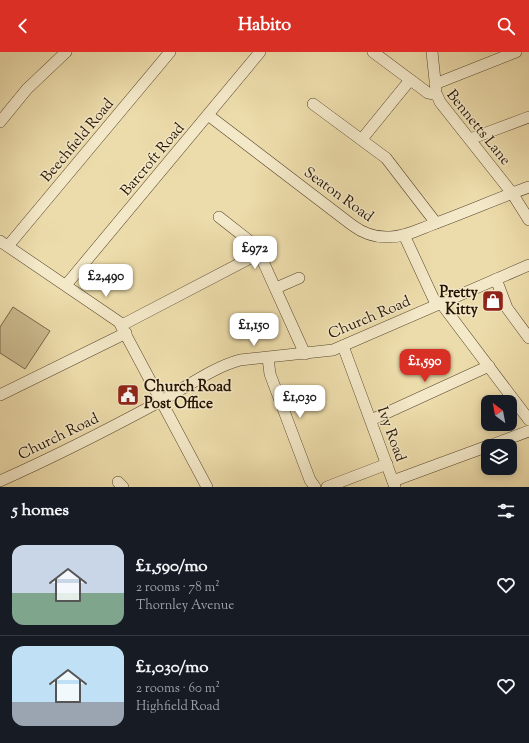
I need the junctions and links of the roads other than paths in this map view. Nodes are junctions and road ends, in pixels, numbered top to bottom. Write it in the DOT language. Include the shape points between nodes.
graph roads {
  1 [pos="66,52"];
  2 [pos="170,52"];
  3 [pos="260,52"];
  4 [pos="373,52"];
  5 [pos="432,52"];
  6 [pos="508,53"];
  7 [pos="410,80"];
  8 [pos="435,84"];
  9 [pos="437,95"];
  10 [pos="313,104"];
  11 [pos="208,115"];
  12 [pos="529,117"];
  13 [pos="0,122"];
  14 [pos="362,139"];
  15 [pos="470,139"];
  16 [pos="529,187"];
  17 [pos="512,193"];
  18 [pos="219,216"];
  19 [pos="529,220"];
  20 [pos="436,223"];
  21 [pos="404,235"];
  22 [pos="4,244"];
  23 [pos="260,253"];
  24 [pos="529,265"];
  25 [pos="298,278"];
  26 [pos="496,279"];
  27 [pos="66,286"];
  28 [pos="276,288"];
  29 [pos="438,303"];
  30 [pos="124,329"];
  31 [pos="529,338"];
  32 [pos="343,346"];
  33 [pos="305,354"];
  34 [pos="268,358"];
  35 [pos="488,366"];
  36 [pos="0,394"];
  37 [pos="161,401"];
  38 [pos="528,417"];
  39 [pos="371,420"];
  40 [pos="529,431"];
  41 [pos="507,439"];
  42 [pos="481,449"];
  43 [pos="387,464"];
  44 [pos="0,481"];
  45 [pos="394,484"];
  46 [pos="207,487"];
  47 [pos="315,487"];
  48 [pos="327,487"];
  1 -- 13 [label="street" via="27,88"];
  2 -- 22 [label="street, Beechfield Road"];
  3 -- 11 [label="street, Barcroft Road"];
  4 -- 7 [label="street, Bennetts Lane"];
  5 -- 8 [label="street"];
  6 -- 8 [label="street"];
  7 -- 9 [label="street, Bennetts Lane" via="428,93"];
  7 -- 14 [label="street"];
  8 -- 9 [label="street"];
  9 -- 15 [label="street, Bennetts Lane"];
  10 -- 14 [label="street"];
  11 -- 21 [label="street, Seaton Road" via="360,231 379,237"];
  11 -- 27 [label="street, Barcroft Road"];
  12 -- 15 [label="street"];
  14 -- 20 [label="street" via="386,158"];
  15 -- 17 [label="street, Bennetts Lane"];
  16 -- 17 [label="street, Seaton Road"];
  17 -- 19 [label="street, Bennetts Lane"];
  17 -- 20 [label="street, Seaton Road"];
  18 -- 23 [label="street" via="254,244"];
  20 -- 21 [label="street, Seaton Road"];
  21 -- 29 [label="street"];
  22 -- 27 [label="street"];
  23 -- 28 [label="street"];
  23 -- 30 [label="street"];
  24 -- 26 [label="street, Church Road"];
  25 -- 28 [label="street"];
  26 -- 29 [label="street, Church Road"];
  26 -- 31 [label="street" via="507,308"];
  27 -- 30 [label="street" via="117,320"];
  28 -- 33 [label="street"];
  29 -- 32 [label="street, Church Road"];
  29 -- 35 [label="street"];
  30 -- 36 [label="street"];
  30 -- 37 [label="street"];
  32 -- 33 [label="street, Church Road"];
  32 -- 39 [label="street, Ivy Road"];
  33 -- 34 [label="street, Church Road"];
  34 -- 37 [label="street, Church Road" via="226,364"];
  34 -- 47 [label="street" via="270,374 310,480"];
  35 -- 38 [label="street"];
  35 -- 39 [label="street"];
  37 -- 44 [label="street, Church Road"];
  37 -- 46 [label="street"];
  39 -- 43 [label="street, Ivy Road"];
  40 -- 41 [label="street"];
  42 -- 45 [label="street"];
  43 -- 45 [label="street, Ivy Road"];
  43 -- 48 [label="street"];
}
